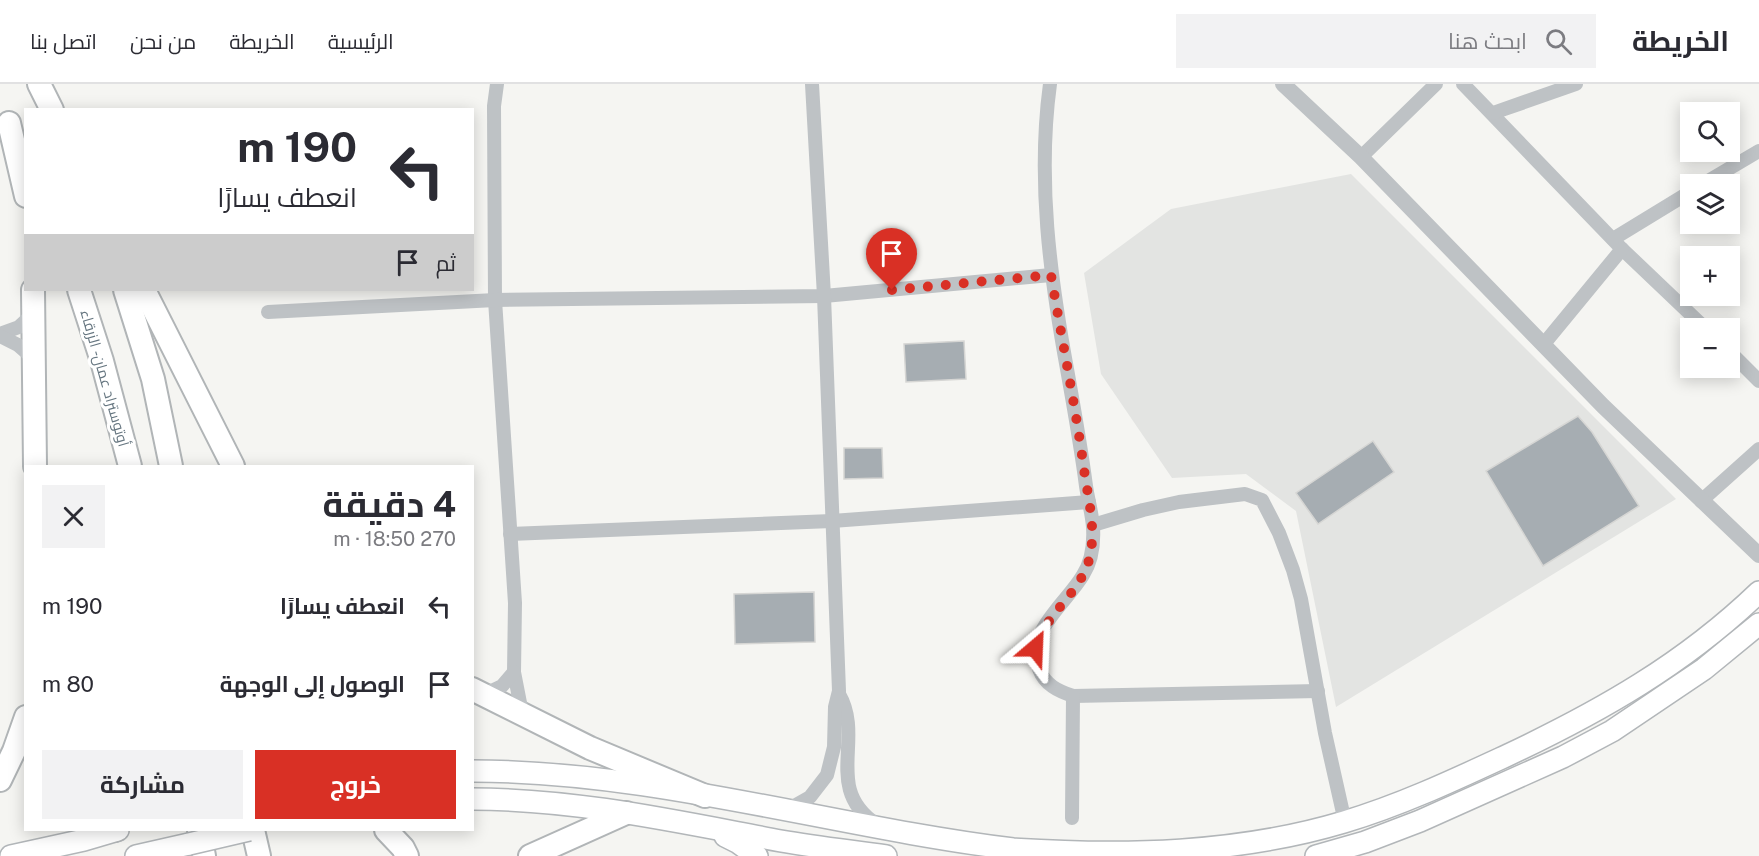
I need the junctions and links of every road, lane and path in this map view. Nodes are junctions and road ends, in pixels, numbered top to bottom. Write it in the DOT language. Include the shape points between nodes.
graph roads {
  1 [pos="39,84"];
  2 [pos="497,84"];
  3 [pos="812,84"];
  4 [pos="1050,84"];
  5 [pos="1283,84"];
  6 [pos="1436,84"];
  7 [pos="1463,84"];
  8 [pos="1576,84"];
  9 [pos="51,108"];
  10 [pos="1493,113"];
  11 [pos="4,114"];
  12 [pos="1759,151"];
  13 [pos="24,153"];
  14 [pos="1361,157"];
  15 [pos="1720,174"];
  16 [pos="24,189"];
  17 [pos="1680,199"];
  18 [pos="1617,244"];
  19 [pos="1051,275"];
  20 [pos="33,291"];
  21 [pos="79,291"];
  22 [pos="125,291"];
  23 [pos="145,291"];
  24 [pos="824,296"];
  25 [pos="495,300"];
  26 [pos="268,312"];
  27 [pos="33,314"];
  28 [pos="1695,318"];
  29 [pos="0,335"];
  30 [pos="1543,345"];
  31 [pos="34,359"];
  32 [pos="1740,362"];
  33 [pos="1759,381"];
  34 [pos="1759,449"];
  35 [pos="35,465"];
  36 [pos="130,465"];
  37 [pos="171,465"];
  38 [pos="232,465"];
  39 [pos="1701,501"];
  40 [pos="1089,502"];
  41 [pos="832,521"];
  42 [pos="1093,525"];
  43 [pos="510,534"];
  44 [pos="1759,555"];
  45 [pos="1759,592"];
  46 [pos="1759,624"];
  47 [pos="514,672"];
  48 [pos="1318,691"];
  49 [pos="479,692"];
  50 [pos="839,694"];
  51 [pos="1073,696"];
  52 [pos="1599,710"];
  53 [pos="522,713"];
  54 [pos="24,723"];
  55 [pos="1612,731"];
  56 [pos="474,771"];
  57 [pos="0,780"];
  58 [pos="705,796"];
  59 [pos="474,800"];
  60 [pos="786,811"];
  61 [pos="626,813"];
  62 [pos="1072,818"];
  63 [pos="828,819"];
  64 [pos="1345,822"];
  65 [pos="702,825"];
  66 [pos="883,827"];
  67 [pos="111,831"];
  68 [pos="247,831"];
  69 [pos="251,831"];
  70 [pos="387,831"];
  71 [pos="197,843"];
  72 [pos="822,847"];
  73 [pos="11,856"];
  74 [pos="136,856"];
  75 [pos="259,856"];
  76 [pos="407,856"];
  77 [pos="530,856"];
  78 [pos="757,856"];
  79 [pos="886,856"];
  80 [pos="1316,856"];
  1 -- 9 [label="highway"];
  2 -- 25 [label="street"];
  3 -- 24 [label="street"];
  4 -- 19 [label="street" via="1045,154"];
  5 -- 14 [label="street"];
  6 -- 14 [label="street"];
  7 -- 10 [label="street"];
  8 -- 10 [label="street"];
  10 -- 18 [label="street"];
  11 -- 13 [label="highway"];
  11 -- 16 [label="highway"];
  12 -- 15 [label="street"];
  14 -- 30 [label="street"];
  17 -- 18 [label="street"];
  18 -- 28 [label="street"];
  18 -- 30 [label="street"];
  19 -- 24 [label="street"];
  19 -- 40 [label="street"];
  20 -- 27 [label="highway"];
  21 -- 36 [label="highway, أوتوستراد عمان - الزرقاء"];
  22 -- 37 [label="highway" via="153,380"];
  23 -- 38 [label="highway"];
  24 -- 25 [label="street"];
  24 -- 41 [label="street"];
  25 -- 26 [label="street"];
  25 -- 43 [label="street"];
  27 -- 29 [label="street" via="19,327"];
  27 -- 31 [label="highway"];
  29 -- 31 [label="street"];
  30 -- 39 [label="street"];
  31 -- 35 [label="highway"];
  32 -- 33 [label="street"];
  34 -- 39 [label="street"];
  39 -- 44 [label="street"];
  40 -- 41 [label="street"];
  40 -- 42 [label="street"];
  41 -- 43 [label="street"];
  41 -- 50 [label="street"];
  42 -- 48 [label="street" via="1179,502 1245,494 1262,500 1280,533 1293,570"];
  42 -- 51 [label="street" via="1092,550 1084,575 1044,627 1035,648 1038,667 1047,683"];
  43 -- 47 [label="street"];
  45 -- 52 [label="main road" via="1690,651"];
  46 -- 55 [label="main road" via="1704,669"];
  47 -- 49 [label="street" via="502,686"];
  47 -- 53 [label="street"];
  48 -- 51 [label="street"];
  48 -- 64 [label="street"];
  49 -- 53 [label="highway"];
  50 -- 60 [label="street" via="827,775 810,797"];
  50 -- 66 [label="street" via="847,717 849,792 862,813"];
  51 -- 62 [label="street"];
  52 -- 55 [label="main road"];
  52 -- 64 [label="main road" via="1409,799"];
  53 -- 58 [label="highway" via="590,748"];
  54 -- 57 [label="highway"];
  55 -- 80 [label="main road" via="1420,821"];
  56 -- 58 [label="main road" via="575,776"];
  58 -- 60 [label="main road"];
  59 -- 61 [label="main road" via="562,803"];
  60 -- 63 [label="main road"];
  61 -- 65 [label="main road"];
  61 -- 77 [label="highway"];
  63 -- 66 [label="main road"];
  63 -- 72 [label="main road"];
  64 -- 66 [label="main road" via="1235,846 1123,855 1011,848"];
  65 -- 72 [label="main road"];
  65 -- 78 [label="main road"];
  67 -- 73 [label="main road"];
  68 -- 71 [label="main road, bridge"];
  69 -- 75 [label="highway"];
  70 -- 76 [label="highway"];
  71 -- 74 [label="main road"];
  72 -- 79 [label="main road"];
}
